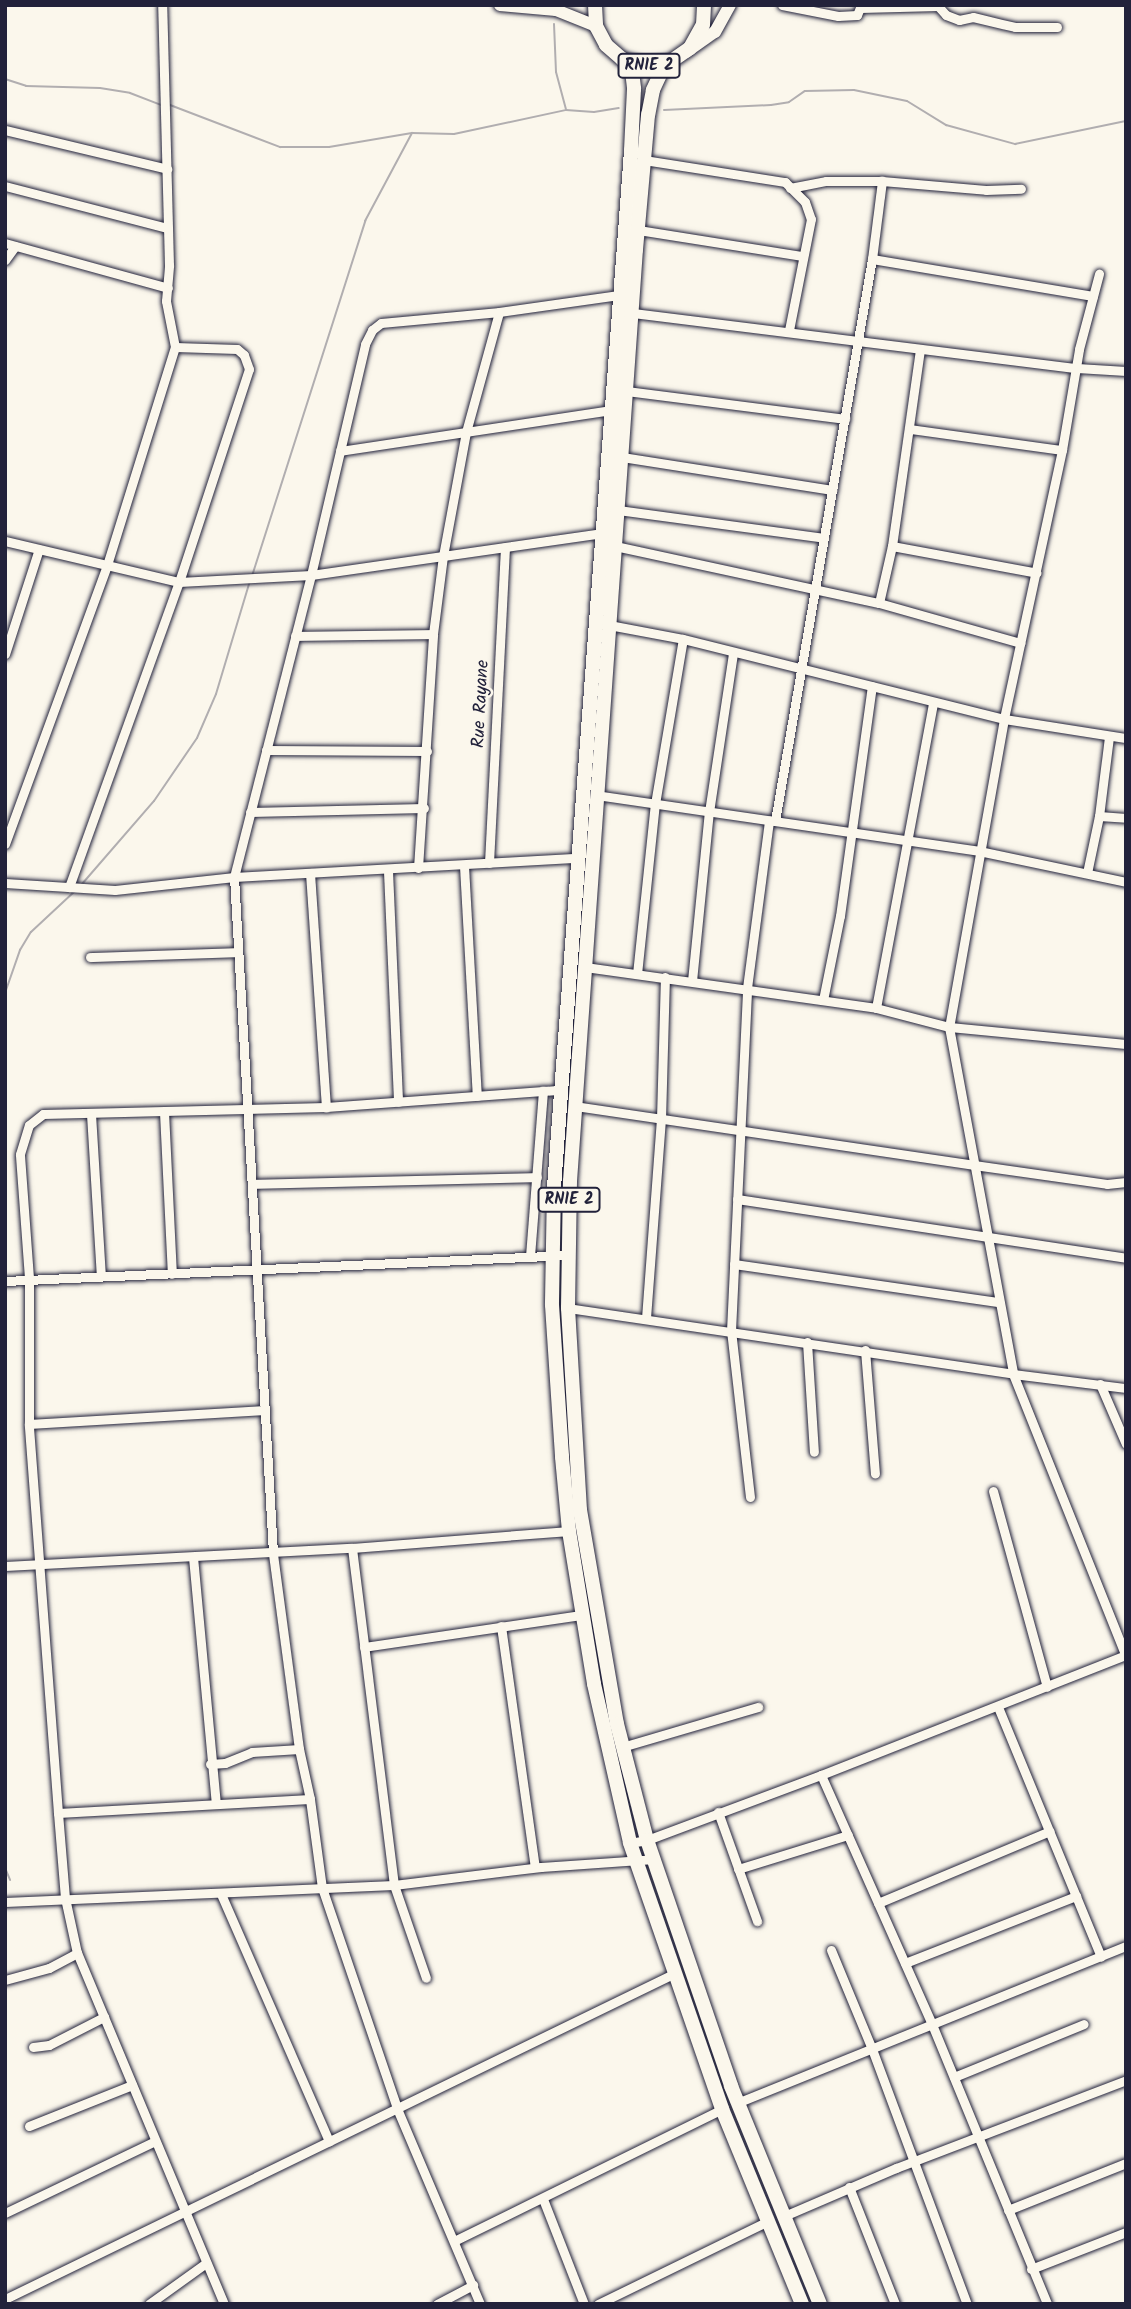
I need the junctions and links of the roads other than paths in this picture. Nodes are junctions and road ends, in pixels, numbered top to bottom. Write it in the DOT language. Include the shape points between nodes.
graph roads {
  1 [pos="162,5"];
  2 [pos="500,5"];
  3 [pos="595,5"];
  4 [pos="704,5"];
  5 [pos="730,5"];
  6 [pos="782,5"];
  7 [pos="798,7"];
  8 [pos="860,7"];
  9 [pos="597,26"];
  10 [pos="1057,27"];
  11 [pos="686,52"];
  12 [pos="631,63"];
  13 [pos="665,64"];
  14 [pos="5,130"];
  15 [pos="644,160"];
  16 [pos="167,169"];
  17 [pos="882,181"];
  18 [pos="5,186"];
  19 [pos="790,188"];
  20 [pos="1021,189"];
  21 [pos="167,228"];
  22 [pos="638,230"];
  23 [pos="5,243"];
  24 [pos="16,246"];
  25 [pos="803,256"];
  26 [pos="873,258"];
  27 [pos="5,260"];
  28 [pos="1099,274"];
  29 [pos="168,288"];
  30 [pos="619,295"];
  31 [pos="1093,296"];
  32 [pos="499,312"];
  33 [pos="633,313"];
  34 [pos="789,330"];
  35 [pos="858,340"];
  36 [pos="176,347"];
  37 [pos="920,349"];
  38 [pos="1077,368"];
  39 [pos="1126,371"];
  40 [pos="627,391"];
  41 [pos="612,410"];
  42 [pos="845,419"];
  43 [pos="910,429"];
  44 [pos="466,432"];
  45 [pos="1062,450"];
  46 [pos="340,451"];
  47 [pos="622,457"];
  48 [pos="832,490"];
  49 [pos="618,510"];
  50 [pos="601,533"];
  51 [pos="824,538"];
  52 [pos="5,541"];
  53 [pos="615,546"];
  54 [pos="892,546"];
  55 [pos="505,547"];
  56 [pos="39,549"];
  57 [pos="443,556"];
  58 [pos="107,565"];
  59 [pos="1037,573"];
  60 [pos="311,575"];
  61 [pos="179,582"];
  62 [pos="815,589"];
  63 [pos="879,603"];
  64 [pos="610,625"];
  65 [pos="433,634"];
  66 [pos="295,636"];
  67 [pos="683,639"];
  68 [pos="1020,643"];
  69 [pos="733,653"];
  70 [pos="5,654"];
  71 [pos="801,670"];
  72 [pos="872,686"];
  73 [pos="933,704"];
  74 [pos="1003,719"];
  75 [pos="1109,737"];
  76 [pos="1126,738"];
  77 [pos="266,750"];
  78 [pos="426,751"];
  79 [pos="596,795"];
  80 [pos="655,804"];
  81 [pos="424,808"];
  82 [pos="250,812"];
  83 [pos="709,812"];
  84 [pos="1099,816"];
  85 [pos="1126,818"];
  86 [pos="772,821"];
  87 [pos="851,833"];
  88 [pos="906,841"];
  89 [pos="5,844"];
  90 [pos="979,851"];
  91 [pos="577,858"];
  92 [pos="489,863"];
  93 [pos="464,866"];
  94 [pos="418,868"];
  95 [pos="388,871"];
  96 [pos="310,873"];
  97 [pos="1087,873"];
  98 [pos="234,877"];
  99 [pos="1126,882"];
  100 [pos="5,883"];
  101 [pos="69,887"];
  102 [pos="237,952"];
  103 [pos="90,957"];
  104 [pos="584,967"];
  105 [pos="637,974"];
  106 [pos="665,977"];
  107 [pos="692,981"];
  108 [pos="747,988"];
  109 [pos="824,1000"];
  110 [pos="876,1008"];
  111 [pos="949,1027"];
  112 [pos="1126,1044"];
  113 [pos="560,1090"];
  114 [pos="544,1091"];
  115 [pos="477,1096"];
  116 [pos="398,1102"];
  117 [pos="575,1106"];
  118 [pos="326,1107"];
  119 [pos="248,1109"];
  120 [pos="164,1112"];
  121 [pos="91,1114"];
  122 [pos="661,1119"];
  123 [pos="739,1130"];
  124 [pos="974,1166"];
  125 [pos="537,1177"];
  126 [pos="1126,1182"];
  127 [pos="251,1184"];
  128 [pos="737,1199"];
  129 [pos="986,1237"];
  130 [pos="551,1255"];
  131 [pos="569,1255"];
  132 [pos="530,1256"];
  133 [pos="1126,1258"];
  134 [pos="734,1264"];
  135 [pos="255,1271"];
  136 [pos="172,1274"];
  137 [pos="101,1276"];
  138 [pos="29,1278"];
  139 [pos="5,1281"];
  140 [pos="999,1302"];
  141 [pos="568,1308"];
  142 [pos="646,1318"];
  143 [pos="731,1331"];
  144 [pos="807,1342"];
  145 [pos="865,1350"];
  146 [pos="1013,1374"];
  147 [pos="1100,1384"];
  148 [pos="1126,1388"];
  149 [pos="265,1410"];
  150 [pos="29,1424"];
  151 [pos="1126,1444"];
  152 [pos="814,1452"];
  153 [pos="875,1474"];
  154 [pos="993,1491"];
  155 [pos="750,1497"];
  156 [pos="569,1531"];
  157 [pos="352,1548"];
  158 [pos="273,1553"];
  159 [pos="193,1557"];
  160 [pos="38,1565"];
  161 [pos="5,1566"];
  162 [pos="582,1615"];
  163 [pos="501,1626"];
  164 [pos="364,1647"];
  165 [pos="1126,1655"];
  166 [pos="1047,1688"];
  167 [pos="758,1707"];
  168 [pos="998,1707"];
  169 [pos="622,1748"];
  170 [pos="299,1749"];
  171 [pos="210,1764"];
  172 [pos="821,1775"];
  173 [pos="310,1799"];
  174 [pos="216,1804"];
  175 [pos="718,1812"];
  176 [pos="58,1813"];
  177 [pos="1050,1831"];
  178 [pos="848,1835"];
  179 [pos="647,1840"];
  180 [pos="630,1843"];
  181 [pos="654,1859"];
  182 [pos="636,1863"];
  183 [pos="535,1867"];
  184 [pos="738,1869"];
  185 [pos="394,1885"];
  186 [pos="322,1888"];
  187 [pos="221,1894"];
  188 [pos="1076,1895"];
  189 [pos="65,1898"];
  190 [pos="5,1902"];
  191 [pos="878,1903"];
  192 [pos="757,1921"];
  193 [pos="1126,1947"];
  194 [pos="831,1950"];
  195 [pos="77,1953"];
  196 [pos="1101,1957"];
  197 [pos="905,1963"];
  198 [pos="673,1973"];
  199 [pos="426,1978"];
  200 [pos="5,1980"];
  201 [pos="104,2017"];
  202 [pos="931,2022"];
  203 [pos="1084,2024"];
  204 [pos="33,2047"];
  205 [pos="872,2049"];
  206 [pos="954,2077"];
  207 [pos="1126,2080"];
  208 [pos="132,2085"];
  209 [pos="737,2103"];
  210 [pos="397,2108"];
  211 [pos="722,2109"];
  212 [pos="29,2126"];
  213 [pos="979,2136"];
  214 [pos="155,2141"];
  215 [pos="329,2141"];
  216 [pos="914,2161"];
  217 [pos="1126,2163"];
  218 [pos="849,2187"];
  219 [pos="543,2199"];
  220 [pos="1008,2210"];
  221 [pos="185,2211"];
  222 [pos="5,2213"];
  223 [pos="784,2216"];
  224 [pos="768,2221"];
  225 [pos="1126,2232"];
  226 [pos="454,2241"];
  227 [pos="206,2263"];
  228 [pos="1031,2269"];
  229 [pos="472,2286"];
  230 [pos="5,2299"];
  231 [pos="149,2304"];
  232 [pos="224,2304"];
  233 [pos="437,2304"];
  234 [pos="480,2304"];
  235 [pos="584,2304"];
  236 [pos="598,2304"];
  237 [pos="802,2304"];
  238 [pos="820,2304"];
  239 [pos="895,2304"];
  240 [pos="967,2304"];
  241 [pos="1047,2304"];
  1 -- 16 [label="street"];
  2 -- 9 [label="main road" via="556,10"];
  3 -- 9 [label="main road"];
  4 -- 11 [label="main road, RNIE 2" via="699,34"];
  5 -- 11 [label="main road" via="715,32"];
  6 -- 7 [label="street"];
  7 -- 8 [label="street" via="838,16 857,15"];
  8 -- 10 [label="street" via="938,6 959,20 973,17 1015,27"];
  9 -- 12 [label="main road, RNIE 2" via="611,50"];
  11 -- 13 [label="main road, RNIE 2"];
  12 -- 13 [label="main road, RNIE 2"];
  12 -- 30 [label="main road, RNIE 2" via="632,130"];
  13 -- 15 [label="main road, RNIE 2" via="650,103"];
  14 -- 16 [label="street"];
  15 -- 19 [label="street" via="785,182"];
  15 -- 22 [label="main road, RNIE 2"];
  16 -- 21 [label="street"];
  17 -- 19 [label="street" via="826,181"];
  17 -- 20 [label="street"];
  17 -- 26 [label="street"];
  18 -- 21 [label="street"];
  19 -- 25 [label="street" via="805,202 811,219"];
  21 -- 29 [label="street"];
  22 -- 25 [label="street"];
  22 -- 33 [label="main road, RNIE 2"];
  23 -- 24 [label="street"];
  24 -- 27 [label="street"];
  24 -- 29 [label="street"];
  25 -- 34 [label="street"];
  26 -- 31 [label="street"];
  26 -- 35 [label="street"];
  28 -- 31 [label="street"];
  29 -- 36 [label="street" via="166,311"];
  30 -- 32 [label="street"];
  30 -- 41 [label="main road, RNIE 2"];
  31 -- 38 [label="street"];
  32 -- 44 [label="street"];
  32 -- 46 [label="street" via="382,323 372,330"];
  33 -- 34 [label="street"];
  33 -- 40 [label="main road, RNIE 2"];
  34 -- 35 [label="street"];
  35 -- 37 [label="street"];
  35 -- 42 [label="street"];
  36 -- 58 [label="street"];
  36 -- 61 [label="street" via="237,349 248,363"];
  37 -- 38 [label="street"];
  37 -- 43 [label="street"];
  38 -- 39 [label="street"];
  38 -- 45 [label="street"];
  40 -- 42 [label="street"];
  40 -- 47 [label="main road, RNIE 2"];
  41 -- 44 [label="street"];
  41 -- 50 [label="main road, RNIE 2"];
  42 -- 48 [label="street"];
  43 -- 45 [label="street"];
  43 -- 54 [label="street"];
  44 -- 46 [label="street"];
  44 -- 57 [label="street"];
  45 -- 59 [label="street"];
  46 -- 60 [label="street"];
  47 -- 48 [label="street"];
  47 -- 49 [label="main road, RNIE 2"];
  48 -- 51 [label="street"];
  49 -- 51 [label="street"];
  49 -- 53 [label="main road, RNIE 2"];
  50 -- 55 [label="street"];
  50 -- 91 [label="main road, RNIE 2"];
  51 -- 62 [label="street"];
  52 -- 56 [label="street"];
  53 -- 62 [label="street"];
  53 -- 64 [label="main road, RNIE 2"];
  54 -- 59 [label="street"];
  54 -- 63 [label="street"];
  55 -- 57 [label="street"];
  55 -- 92 [label="street, Rue Rayane"];
  56 -- 58 [label="street"];
  56 -- 70 [label="street"];
  57 -- 60 [label="street"];
  57 -- 65 [label="street"];
  58 -- 61 [label="street"];
  58 -- 89 [label="street"];
  59 -- 68 [label="street"];
  60 -- 61 [label="street"];
  60 -- 66 [label="street"];
  61 -- 101 [label="street"];
  62 -- 63 [label="street"];
  62 -- 71 [label="street"];
  63 -- 68 [label="street"];
  64 -- 67 [label="street"];
  64 -- 79 [label="main road, RNIE 2"];
  65 -- 66 [label="street"];
  65 -- 78 [label="street"];
  66 -- 77 [label="street"];
  67 -- 69 [label="street"];
  67 -- 80 [label="street"];
  68 -- 74 [label="street"];
  69 -- 71 [label="street"];
  69 -- 83 [label="street"];
  71 -- 72 [label="street"];
  71 -- 86 [label="street"];
  72 -- 73 [label="street"];
  72 -- 87 [label="street"];
  73 -- 74 [label="street"];
  73 -- 88 [label="street"];
  74 -- 75 [label="street"];
  74 -- 90 [label="street"];
  75 -- 76 [label="street"];
  75 -- 84 [label="street"];
  77 -- 78 [label="street"];
  77 -- 82 [label="street"];
  78 -- 81 [label="street"];
  79 -- 80 [label="street"];
  79 -- 104 [label="main road, RNIE 2"];
  80 -- 83 [label="street"];
  80 -- 105 [label="street"];
  81 -- 82 [label="street"];
  81 -- 94 [label="street"];
  82 -- 98 [label="street"];
  83 -- 86 [label="street"];
  83 -- 107 [label="street"];
  84 -- 85 [label="street"];
  84 -- 97 [label="street"];
  86 -- 87 [label="street"];
  86 -- 108 [label="street"];
  87 -- 88 [label="street"];
  87 -- 109 [label="street"];
  88 -- 90 [label="street"];
  88 -- 110 [label="street"];
  90 -- 97 [label="street"];
  90 -- 111 [label="street"];
  91 -- 92 [label="street"];
  91 -- 113 [label="main road, RNIE 2"];
  92 -- 93 [label="street"];
  93 -- 94 [label="street"];
  93 -- 115 [label="street"];
  94 -- 95 [label="street"];
  95 -- 96 [label="street"];
  95 -- 116 [label="street"];
  96 -- 98 [label="street"];
  96 -- 118 [label="street"];
  97 -- 99 [label="street"];
  98 -- 101 [label="street" via="115,890"];
  98 -- 102 [label="street"];
  100 -- 101 [label="street"];
  102 -- 103 [label="street"];
  102 -- 119 [label="street"];
  104 -- 105 [label="street"];
  104 -- 117 [label="main road, RNIE 2"];
  105 -- 106 [label="street"];
  106 -- 107 [label="street"];
  106 -- 122 [label="street"];
  107 -- 108 [label="street"];
  108 -- 109 [label="street"];
  108 -- 123 [label="street"];
  109 -- 110 [label="street"];
  110 -- 111 [label="street"];
  111 -- 112 [label="street"];
  111 -- 124 [label="street"];
  113 -- 114 [label="street"];
  113 -- 130 [label="main road, RNIE 2"];
  114 -- 115 [label="street"];
  114 -- 125 [label="street"];
  115 -- 116 [label="street"];
  116 -- 118 [label="street"];
  117 -- 122 [label="street"];
  117 -- 131 [label="main road, RNIE 2"];
  118 -- 119 [label="street"];
  119 -- 120 [label="street"];
  119 -- 127 [label="street"];
  120 -- 121 [label="street"];
  120 -- 136 [label="street"];
  121 -- 137 [label="street"];
  121 -- 138 [label="street" via="44,1114 33,1119 24,1132 20,1154"];
  122 -- 123 [label="street"];
  122 -- 142 [label="street"];
  123 -- 124 [label="street"];
  123 -- 128 [label="street"];
  124 -- 126 [label="street" via="1107,1184"];
  124 -- 129 [label="street"];
  125 -- 127 [label="street"];
  125 -- 132 [label="street"];
  127 -- 135 [label="street"];
  128 -- 129 [label="street"];
  128 -- 134 [label="street"];
  129 -- 133 [label="street"];
  129 -- 140 [label="street"];
  130 -- 131 [label="street"];
  130 -- 132 [label="street"];
  130 -- 156 [label="main road, RNIE 2"];
  131 -- 141 [label="main road, RNIE 2"];
  132 -- 135 [label="street"];
  134 -- 140 [label="street"];
  134 -- 143 [label="street"];
  135 -- 136 [label="street"];
  135 -- 149 [label="street"];
  136 -- 137 [label="street"];
  137 -- 138 [label="street"];
  138 -- 139 [label="street"];
  138 -- 150 [label="street"];
  140 -- 146 [label="street"];
  141 -- 142 [label="street"];
  141 -- 169 [label="main road, RNIE 2" via="580,1510"];
  142 -- 143 [label="street"];
  143 -- 144 [label="street"];
  143 -- 155 [label="street"];
  144 -- 145 [label="street"];
  144 -- 152 [label="street"];
  145 -- 146 [label="street"];
  145 -- 153 [label="street"];
  146 -- 147 [label="street"];
  146 -- 165 [label="street"];
  147 -- 148 [label="street"];
  147 -- 151 [label="street"];
  149 -- 150 [label="street"];
  149 -- 158 [label="street"];
  150 -- 160 [label="street"];
  154 -- 166 [label="street"];
  156 -- 157 [label="street"];
  156 -- 162 [label="main road, RNIE 2"];
  157 -- 158 [label="street"];
  157 -- 164 [label="street"];
  158 -- 159 [label="street"];
  158 -- 170 [label="street"];
  159 -- 160 [label="street"];
  159 -- 171 [label="street"];
  160 -- 161 [label="street"];
  160 -- 176 [label="street"];
  162 -- 163 [label="street"];
  162 -- 180 [label="main road, RNIE 2" via="607,1751"];
  163 -- 164 [label="street"];
  163 -- 183 [label="street"];
  164 -- 185 [label="street"];
  165 -- 166 [label="street"];
  166 -- 168 [label="street"];
  167 -- 169 [label="street"];
  168 -- 172 [label="street"];
  168 -- 177 [label="street"];
  169 -- 179 [label="main road, RNIE 2"];
  170 -- 171 [label="street" via="251,1752"];
  170 -- 173 [label="street"];
  171 -- 174 [label="street"];
  172 -- 175 [label="street"];
  172 -- 178 [label="street"];
  173 -- 174 [label="street"];
  173 -- 186 [label="street"];
  174 -- 176 [label="street"];
  175 -- 179 [label="street"];
  175 -- 184 [label="street"];
  176 -- 189 [label="street"];
  177 -- 188 [label="street"];
  177 -- 191 [label="street"];
  178 -- 184 [label="street"];
  178 -- 191 [label="street"];
  179 -- 180 [label="street"];
  179 -- 181 [label="main road, RNIE 2"];
  180 -- 182 [label="main road, RNIE 2"];
  181 -- 182 [label="street"];
  181 -- 209 [label="main road, RNIE 2"];
  182 -- 183 [label="street"];
  182 -- 198 [label="main road, RNIE 2"];
  183 -- 185 [label="street"];
  184 -- 192 [label="street"];
  185 -- 186 [label="street"];
  185 -- 199 [label="street"];
  186 -- 187 [label="street"];
  186 -- 210 [label="street"];
  187 -- 189 [label="street"];
  187 -- 215 [label="street"];
  188 -- 196 [label="street"];
  188 -- 197 [label="street"];
  189 -- 190 [label="street"];
  189 -- 195 [label="street"];
  191 -- 197 [label="street"];
  193 -- 196 [label="street"];
  194 -- 205 [label="street"];
  195 -- 200 [label="street" via="49,1968"];
  195 -- 201 [label="street"];
  196 -- 202 [label="street"];
  197 -- 202 [label="street"];
  198 -- 210 [label="street"];
  198 -- 211 [label="main road, RNIE 2"];
  201 -- 204 [label="street" via="49,2045"];
  201 -- 208 [label="street"];
  202 -- 205 [label="street"];
  202 -- 206 [label="street"];
  203 -- 206 [label="street"];
  205 -- 209 [label="street"];
  205 -- 216 [label="street"];
  206 -- 213 [label="street"];
  207 -- 213 [label="street"];
  208 -- 212 [label="street"];
  208 -- 214 [label="street"];
  209 -- 223 [label="main road, RNIE 2"];
  210 -- 215 [label="street"];
  210 -- 226 [label="street"];
  211 -- 219 [label="street"];
  211 -- 224 [label="main road, RNIE 2"];
  213 -- 216 [label="street"];
  213 -- 220 [label="street"];
  214 -- 221 [label="street"];
  214 -- 222 [label="street"];
  215 -- 221 [label="street"];
  216 -- 218 [label="street"];
  216 -- 240 [label="street"];
  217 -- 220 [label="street"];
  218 -- 223 [label="street"];
  218 -- 239 [label="street"];
  219 -- 226 [label="street"];
  219 -- 235 [label="street"];
  220 -- 228 [label="street"];
  221 -- 227 [label="street"];
  221 -- 230 [label="street"];
  223 -- 238 [label="main road, RNIE 2"];
  224 -- 236 [label="street"];
  224 -- 237 [label="main road, RNIE 2"];
  225 -- 228 [label="street"];
  226 -- 229 [label="street"];
  227 -- 231 [label="street"];
  227 -- 232 [label="street"];
  228 -- 241 [label="street"];
  229 -- 233 [label="street"];
  229 -- 234 [label="street"];
}
